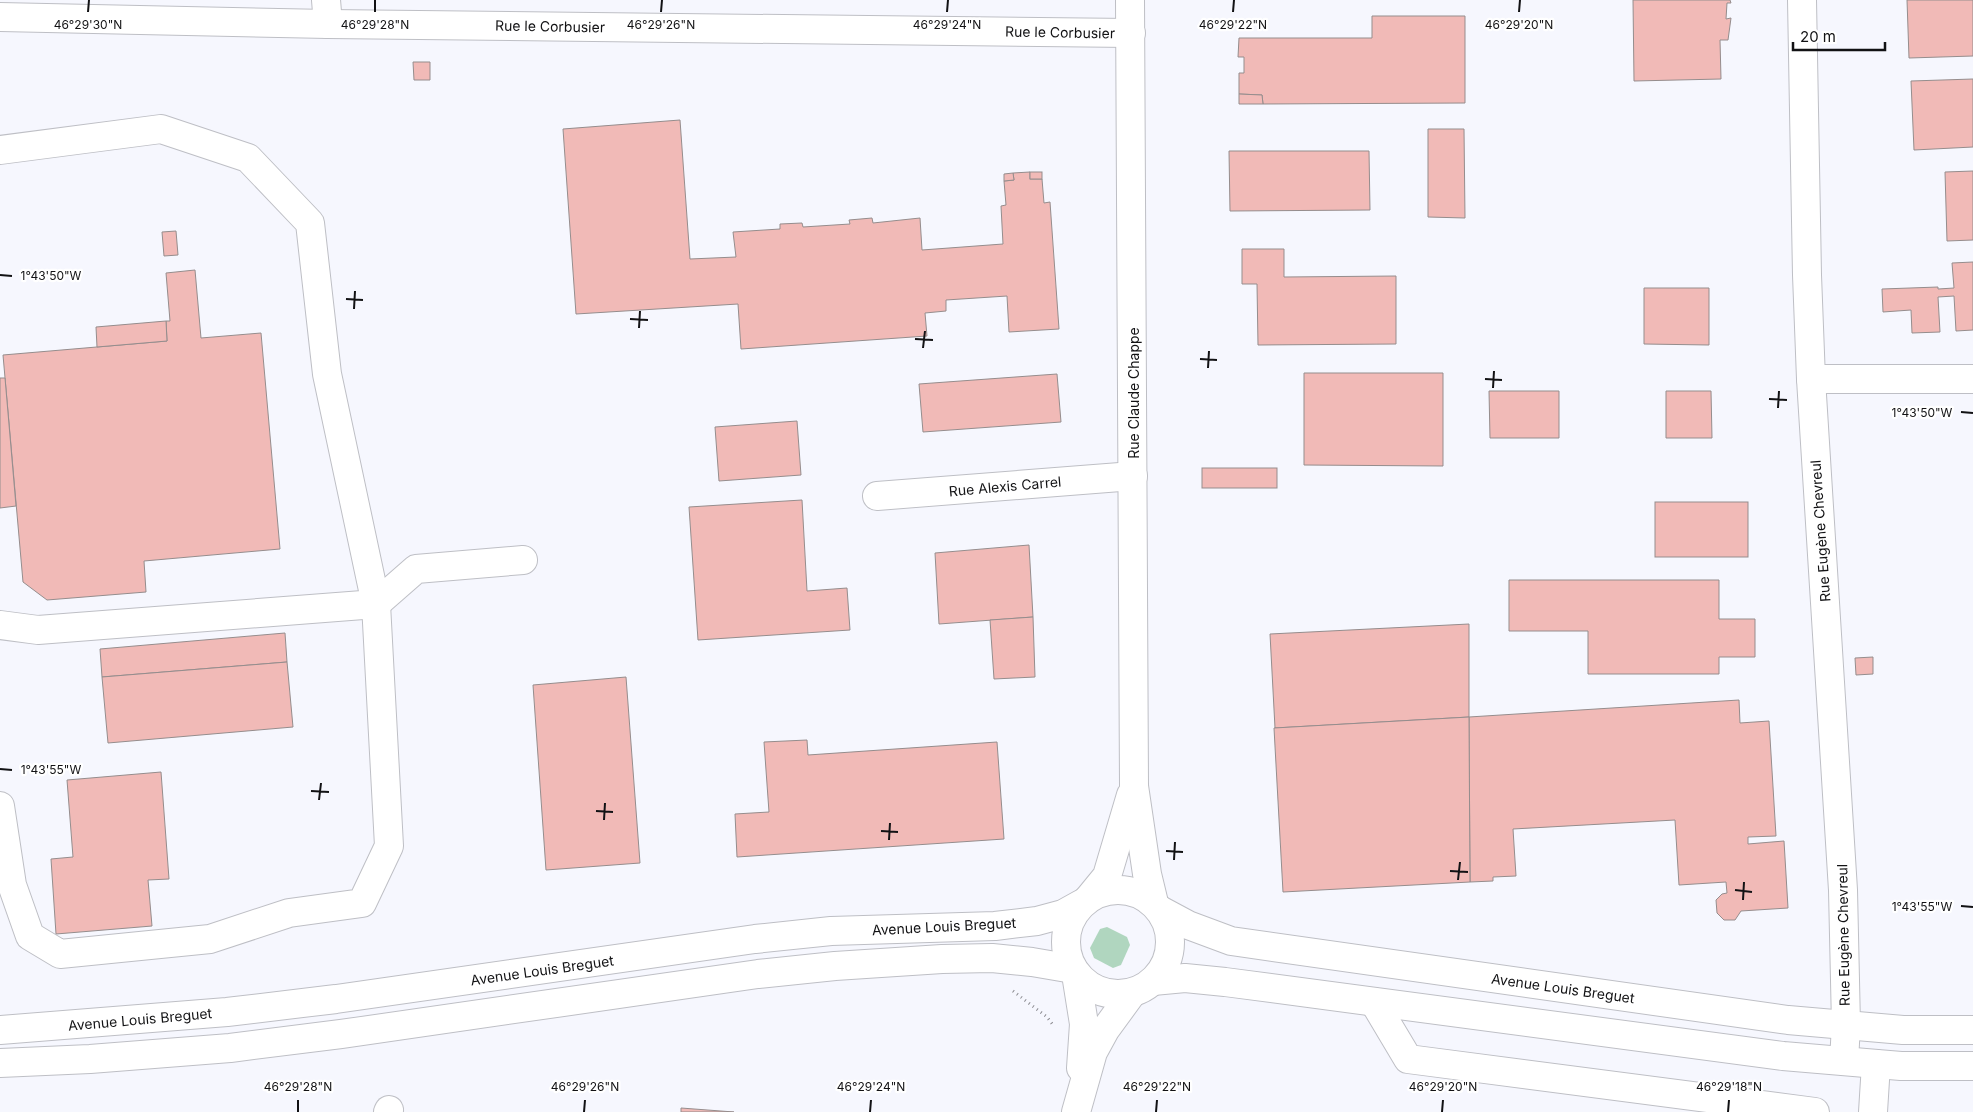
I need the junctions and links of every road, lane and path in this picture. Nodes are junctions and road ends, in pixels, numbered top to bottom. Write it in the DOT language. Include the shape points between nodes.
graph roads {
  1 [pos="1130,0"];
  2 [pos="1802,0"];
  3 [pos="327,12"];
  4 [pos="0,17"];
  5 [pos="1131,33"];
  6 [pos="0,150"];
  7 [pos="1811,379"];
  8 [pos="1973,379"];
  9 [pos="1133,476"];
  10 [pos="877,496"];
  11 [pos="523,560"];
  12 [pos="376,604"];
  13 [pos="0,625"];
  14 [pos="1134,786"];
  15 [pos="0,806"];
  16 [pos="1085,901"];
  17 [pos="1157,907"];
  18 [pos="1074,972"];
  19 [pos="1143,987"];
  20 [pos="1374,1002"];
  21 [pos="1846,1025"];
  22 [pos="0,1030"];
  23 [pos="1973,1030"];
  24 [pos="1844,1061"];
  25 [pos="0,1064"];
  26 [pos="1876,1064"];
  27 [pos="1973,1066"];
  28 [pos="1077,1107"];
  29 [pos="1815,1112"];
  30 [pos="1873,1112"];
  1 -- 5 [label="street, Rue Claude Chappe"];
  2 -- 7 [label="street, Rue Eugène Chevreul" via="1806,275"];
  3 -- 4 [label="street, Rue le Corbusier"];
  3 -- 5 [label="street, Rue le Corbusier"];
  5 -- 9 [label="street, Rue Claude Chappe"];
  6 -- 12 [label="street" via="162,129 248,158 310,222 327,374"];
  7 -- 8 [label="street"];
  7 -- 21 [label="street, Rue Eugène Chevreul" via="1843,890"];
  9 -- 10 [label="street, Rue Alexis Carrel"];
  9 -- 14 [label="street, Rue Claude Chappe"];
  11 -- 12 [label="street" via="416,569"];
  12 -- 13 [label="street" via="38,630"];
  12 -- 15 [label="street" via="389,846 362,904 290,913 210,940 60,954 30,936 12,885"];
  14 -- 16 [label="street, Rue Claude Chappe" via="1107,876"];
  14 -- 17 [label="street, Rue Claude Chappe" via="1147,874"];
  16 -- 17 [label="street" via="1115,889 1136,893"];
  16 -- 18 [label="street" via="1070,918 1066,935 1066,953"];
  16 -- 22 [label="street, Avenue Louis Breguet" via="1064,914 1037,922 830,931 227,1012"];
  17 -- 19 [label="street" via="1167,924 1170,947 1163,969"];
  17 -- 21 [label="street, Avenue Louis Breguet" via="1188,925 1231,941 1788,1020"];
  18 -- 19 [label="street" via="1087,985 1101,992 1117,995"];
  18 -- 25 [label="street" via="1032,962 992,958 835,966 230,1048"];
  18 -- 28 [label="street" via="1084,1024"];
  19 -- 20 [label="street" via="1185,978"];
  19 -- 28 [label="street" via="1105,1030 1094,1052"];
  20 -- 24 [label="street" via="1783,1056"];
  20 -- 29 [label="street" via="1408,1060"];
  21 -- 23 [label="street, Avenue Louis Breguet" via="1903,1030"];
  21 -- 24 [label="street, Rue Eugène Chevreul"];
  24 -- 26 [label="street"];
  26 -- 27 [label="street"];
  26 -- 30 [label="street"];
}
